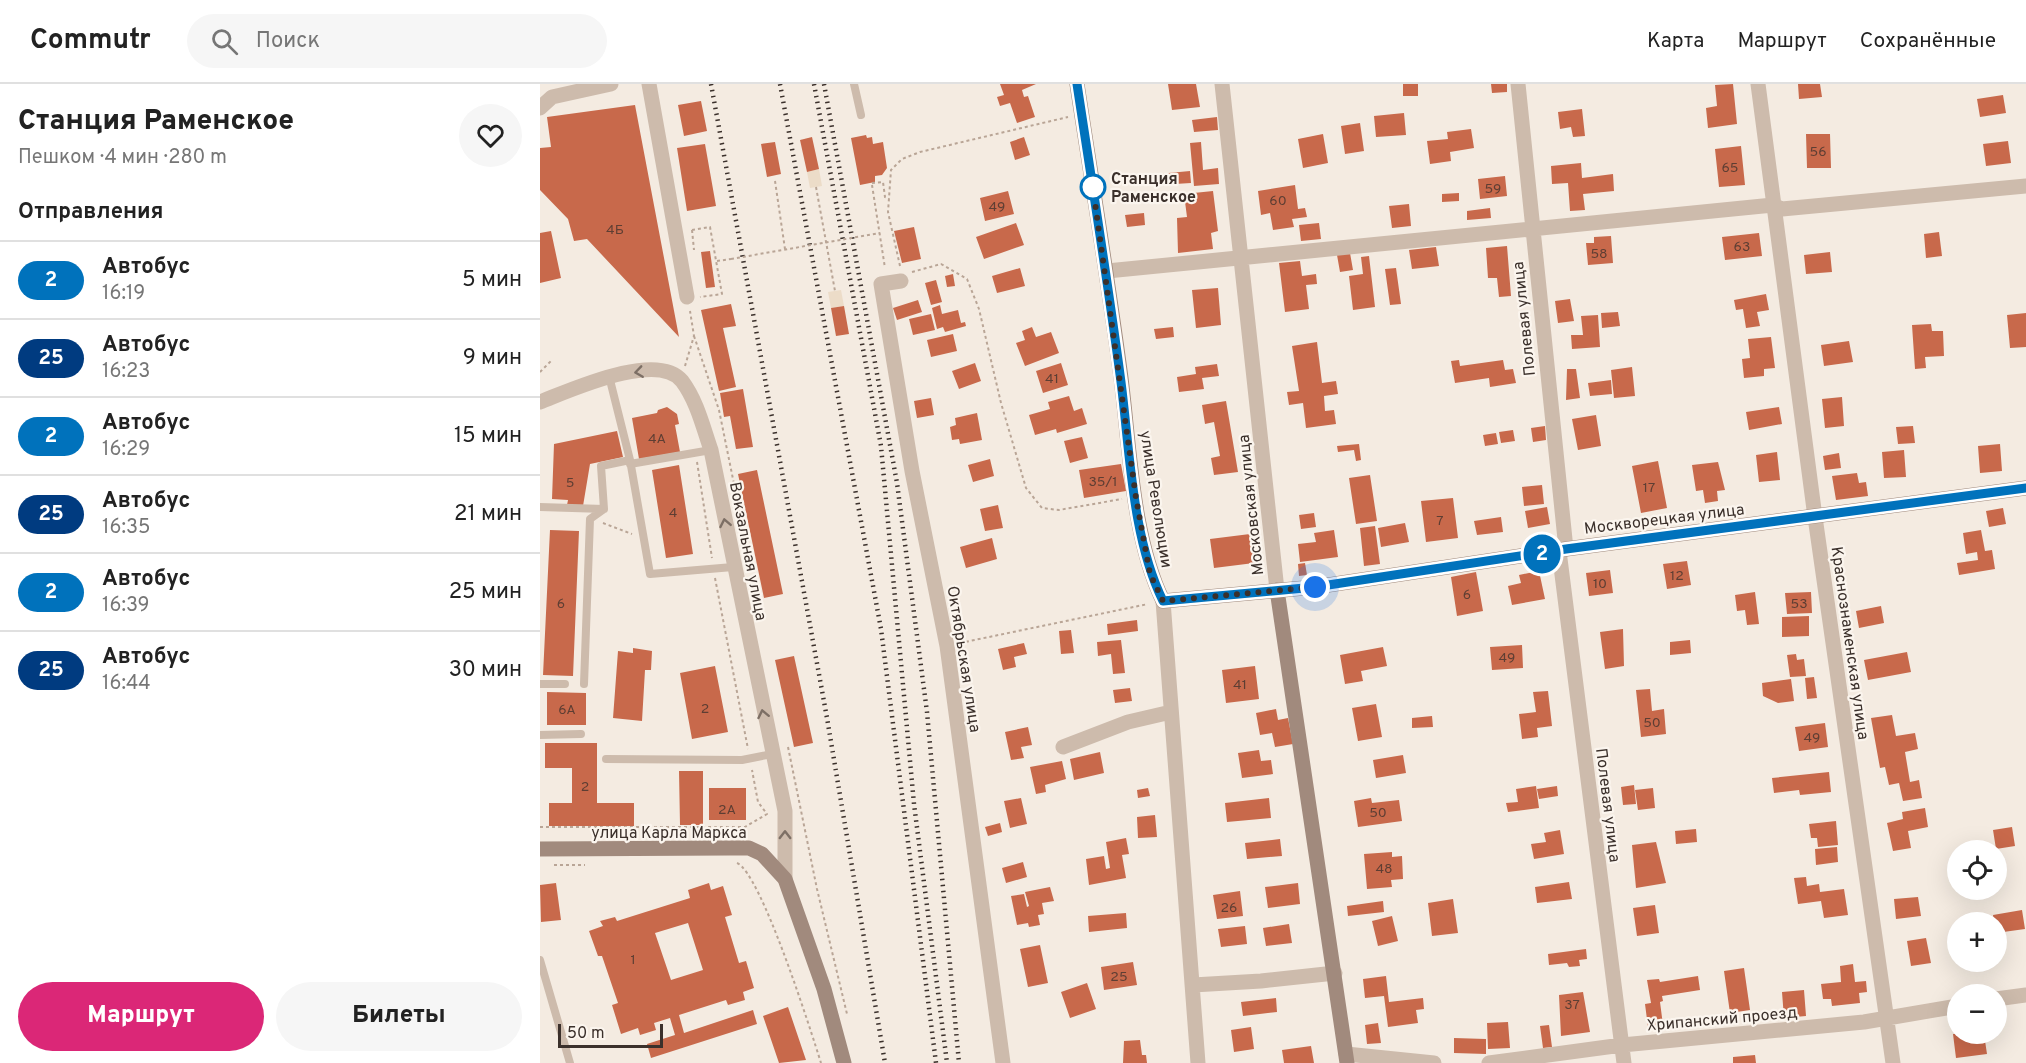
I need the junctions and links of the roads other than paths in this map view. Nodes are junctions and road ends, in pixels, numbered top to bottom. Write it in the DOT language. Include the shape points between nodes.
graph roads {
  1 [pos="611,84"];
  2 [pos="649,84"];
  3 [pos="854,84"];
  4 [pos="1077,84"];
  5 [pos="1222,84"];
  6 [pos="1518,84"];
  7 [pos="1758,84"];
  8 [pos="540,108"];
  9 [pos="861,115"];
  10 [pos="2026,186"];
  11 [pos="1773,205"];
  12 [pos="1532,227"];
  13 [pos="1241,257"];
  14 [pos="1107,271"];
  15 [pos="899,277"];
  16 [pos="687,297"];
  17 [pos="609,376"];
  18 [pos="541,402"];
  19 [pos="711,450"];
  20 [pos="630,462"];
  21 [pos="2026,488"];
  22 [pos="540,507"];
  23 [pos="604,509"];
  24 [pos="1815,517"];
  25 [pos="1562,550"];
  26 [pos="733,567"];
  27 [pos="1277,591"];
  28 [pos="1163,601"];
  29 [pos="540,684"];
  30 [pos="565,684"];
  31 [pos="584,684"];
  32 [pos="1171,712"];
  33 [pos="581,734"];
  34 [pos="540,735"];
  35 [pos="1063,747"];
  36 [pos="772,754"];
  37 [pos="606,759"];
  38 [pos="540,849"];
  39 [pos="785,879"];
  40 [pos="540,960"];
  41 [pos="1335,973"];
  42 [pos="1193,985"];
  43 [pos="2026,995"];
  44 [pos="2007,998"];
  45 [pos="1947,1008"];
  46 [pos="1887,1017"];
  47 [pos="1622,1045"];
  48 [pos="1347,1058"];
  49 [pos="570,1063"];
  50 [pos="844,1063"];
  51 [pos="1003,1063"];
  52 [pos="1198,1063"];
  53 [pos="1434,1063"];
  54 [pos="1489,1063"];
  55 [pos="1624,1063"];
  56 [pos="1893,1063"];
  1 -- 8 [label="street" via="556,96"];
  2 -- 16 [label="street"];
  3 -- 9 [label="lane"];
  4 -- 14 [label="street, улица Революции"];
  5 -- 13 [label="street, Московская улица"];
  6 -- 12 [label="street, Полевая улица"];
  7 -- 11 [label="street, Краснознаменская улица"];
  10 -- 11 [label="street" via="1782,209"];
  11 -- 12 [label="street"];
  11 -- 24 [label="street, Краснознаменская улица"];
  12 -- 13 [label="street"];
  12 -- 25 [label="street, Полевая улица"];
  13 -- 14 [label="street"];
  13 -- 27 [label="street, Московская улица"];
  14 -- 28 [label="street, улица Революции" via="1136,498 1150,574"];
  15 -- 51 [label="street, Октябрьская улица" via="880,284 947,645"];
  17 -- 18 [label="street"];
  19 -- 17 [label="street, Вокзальная улица, one-way" via="695,402 680,379 649,370"];
  17 -- 20 [label="lane"];
  19 -- 20 [label="lane"];
  26 -- 19 [label="street, Вокзальная улица, one-way"];
  20 -- 23 [label="lane" via="601,466"];
  20 -- 26 [label="lane" via="650,574"];
  21 -- 24 [label="street, Москворецкая улица"];
  22 -- 23 [label="lane"];
  23 -- 31 [label="lane" via="590,519"];
  24 -- 25 [label="street, Москворецкая улица"];
  24 -- 46 [label="street, Краснознаменская улица"];
  25 -- 27 [label="street, Москворецкая улица"];
  25 -- 47 [label="street, Полевая улица"];
  36 -- 26 [label="street, Вокзальная улица, one-way"];
  27 -- 28 [label="street, Москворецкая улица"];
  27 -- 41 [label="street, Московская улица"];
  28 -- 32 [label="street, улица Революции"];
  29 -- 30 [label="lane"];
  32 -- 35 [label="street" via="1128,722"];
  32 -- 42 [label="street, улица Революции"];
  33 -- 34 [label="lane"];
  36 -- 37 [label="lane" via="750,759"];
  39 -- 36 [label="street, Вокзальная улица, one-way" via="785,811"];
  38 -- 39 [label="street, улица Карла Маркса" via="749,848 762,854"];
  39 -- 50 [label="street" via="824,989"];
  40 -- 49 [label="lane"];
  41 -- 42 [label="street"];
  41 -- 48 [label="street, Московская улица"];
  42 -- 52 [label="street, улица Революции"];
  43 -- 44 [label="street"];
  45 -- 46 [label="street, Хрипанский проезд"];
  46 -- 47 [label="street, Хрипанский проезд"];
  46 -- 56 [label="street, Краснознаменская улица"];
  47 -- 54 [label="street, Хрипанский проезд"];
  47 -- 55 [label="street, Полевая улица"];
  48 -- 53 [label="street"];
}
